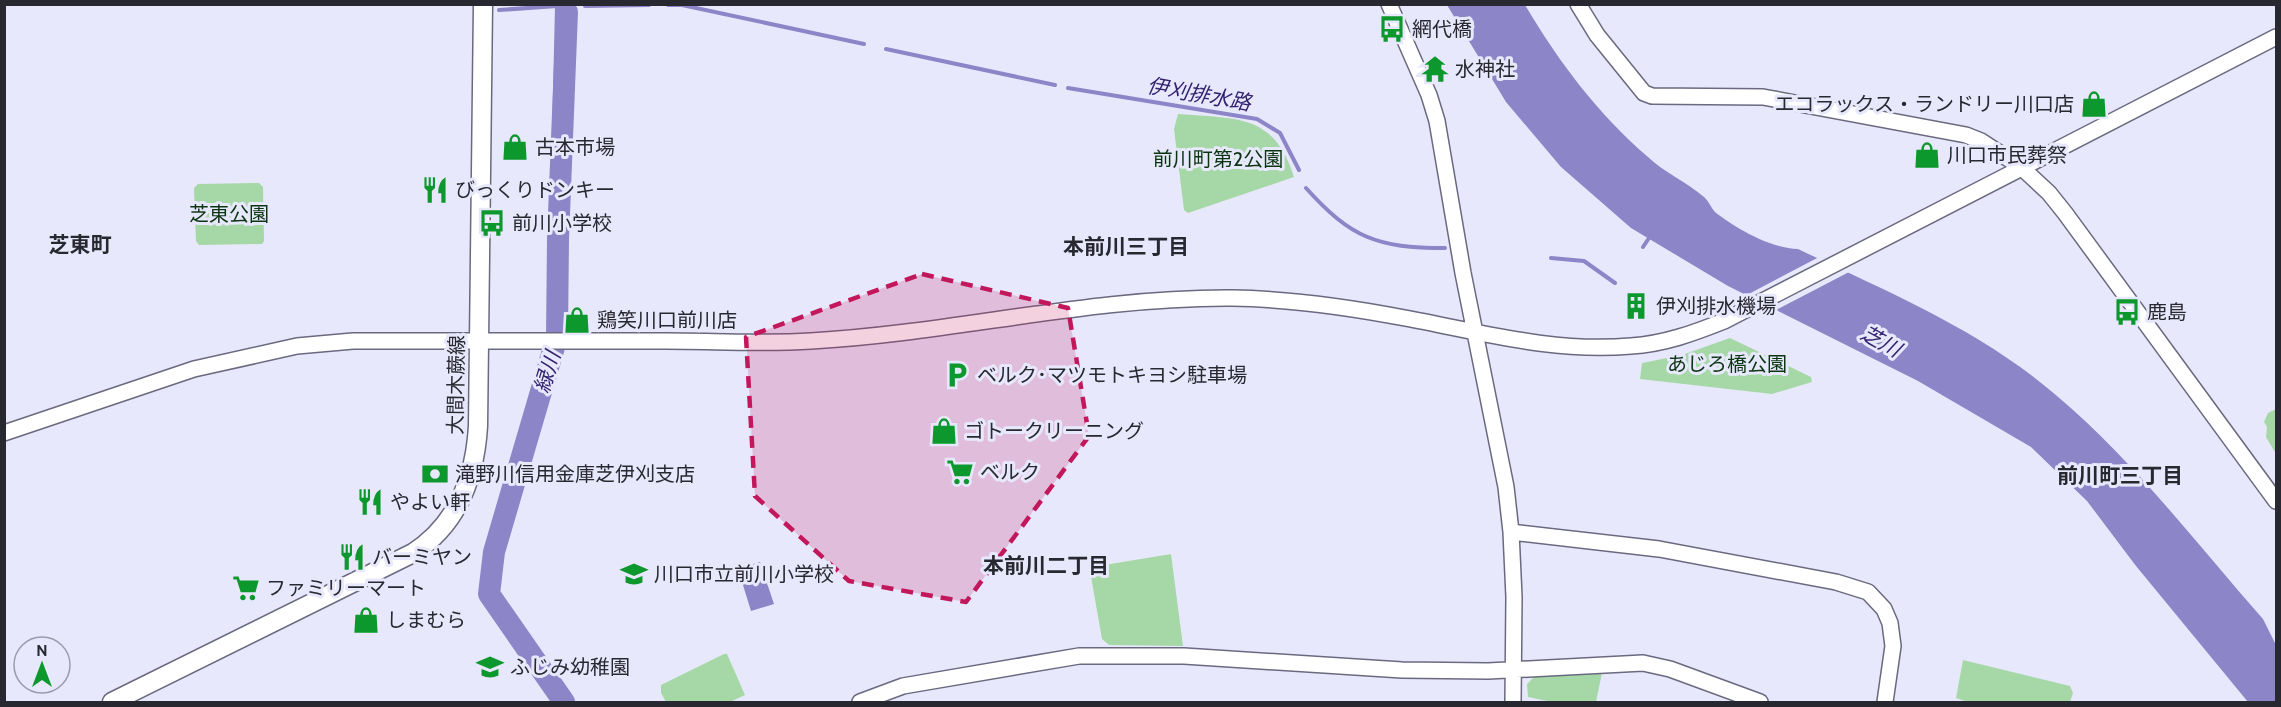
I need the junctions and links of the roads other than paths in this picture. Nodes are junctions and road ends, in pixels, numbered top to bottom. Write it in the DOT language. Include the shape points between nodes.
graph roads {
  1 [pos="483,4"];
  2 [pos="1389,4"];
  3 [pos="1578,4"];
  4 [pos="2277,37"];
  5 [pos="2020,167"];
  6 [pos="1475,333"];
  7 [pos="479,340"];
  8 [pos="4,433"];
  9 [pos="2277,501"];
  10 [pos="1511,532"];
  11 [pos="1514,670"];
  12 [pos="112,702"];
  13 [pos="860,702"];
  14 [pos="1513,702"];
  15 [pos="1760,702"];
  16 [pos="1885,702"];
  1 -- 7 [label="main road, 大間木蕨線"];
  2 -- 6 [label="street" via="1430,95"];
  3 -- 5 [label="street" via="1597,35 1644,93 1652,96 1763,97 1898,120 1966,135"];
  4 -- 5 [label="street"];
  5 -- 6 [label="street" via="1735,315 1681,337 1626,347 1557,347"];
  5 -- 9 [label="street" via="2065,213"];
  6 -- 7 [label="street" via="1321,304 1184,298 1105,304 809,341"];
  6 -- 10 [label="street" via="1506,487"];
  7 -- 8 [label="street" via="353,340 297,346 194,369"];
  7 -- 12 [label="main road, 大間木蕨線" via="478,426 472,472 455,510 432,540 400,561"];
  10 -- 11 [label="street"];
  10 -- 16 [label="street" via="1659,549 1868,591 1890,623 1893,646"];
  11 -- 13 [label="street" via="1402,670 1184,656 1079,656 903,686"];
  11 -- 14 [label="street"];
  11 -- 15 [label="street" via="1643,663"];
}
